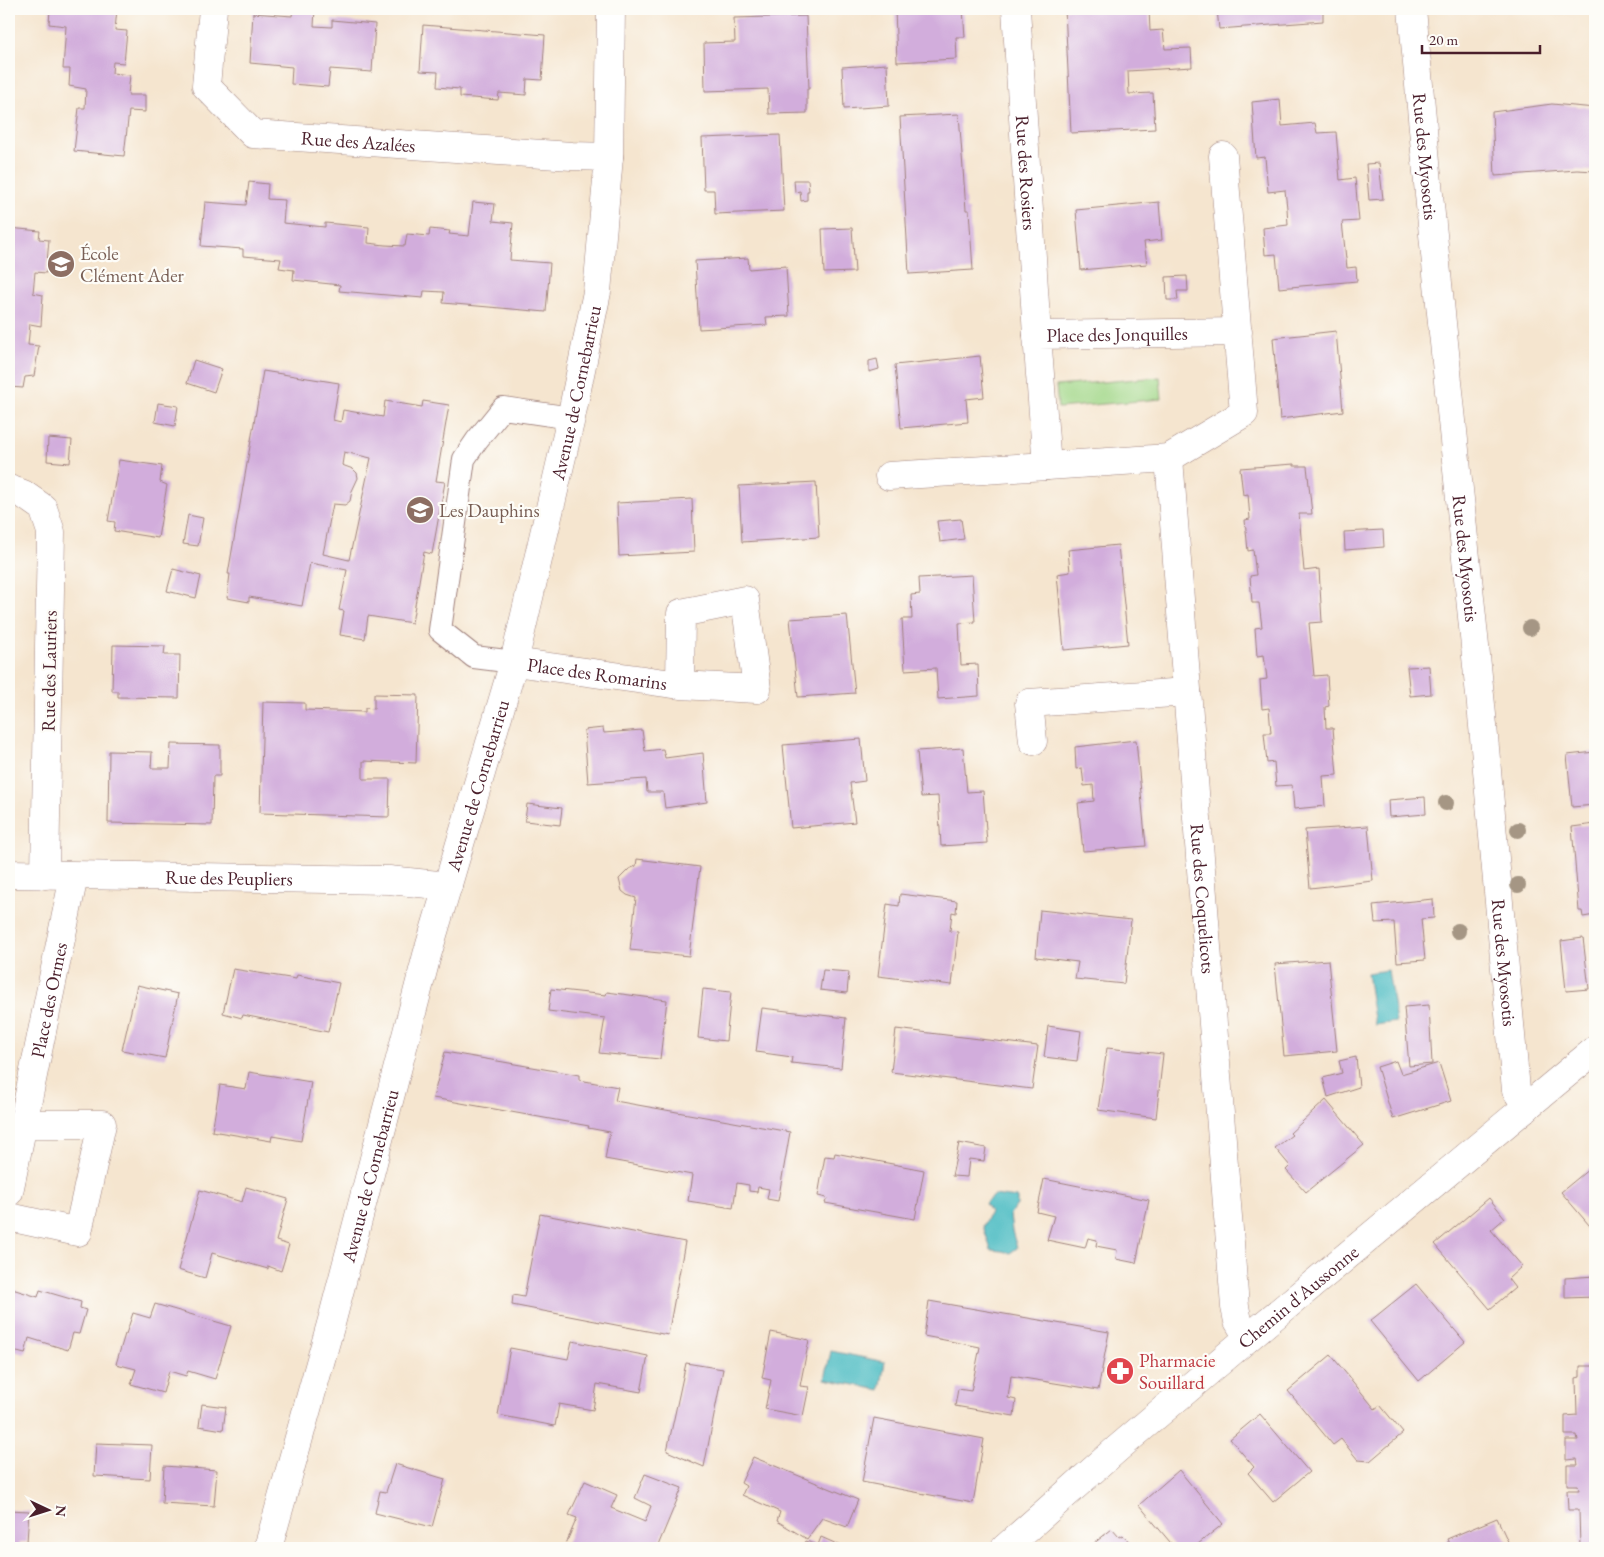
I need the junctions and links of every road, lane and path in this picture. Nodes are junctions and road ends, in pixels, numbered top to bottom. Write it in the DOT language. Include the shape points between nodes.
graph roads {
  1 [pos="213,9"];
  2 [pos="611,9"];
  3 [pos="1016,9"];
  4 [pos="1412,9"];
  5 [pos="609,156"];
  6 [pos="1223,156"];
  7 [pos="1238,332"];
  8 [pos="1037,335"];
  9 [pos="571,418"];
  10 [pos="1169,458"];
  11 [pos="1046,466"];
  12 [pos="889,476"];
  13 [pos="9,489"];
  14 [pos="514,662"];
  15 [pos="680,685"];
  16 [pos="1187,692"];
  17 [pos="1033,741"];
  18 [pos="9,874"];
  19 [pos="45,875"];
  20 [pos="74,876"];
  21 [pos="448,886"];
  22 [pos="1595,1050"];
  23 [pos="1528,1107"];
  24 [pos="24,1124"];
  25 [pos="9,1192"];
  26 [pos="9,1217"];
  27 [pos="1248,1338"];
  28 [pos="268,1548"];
  29 [pos="1005,1548"];
  1 -- 5 [label="street, Rue des Azalées" via="206,86 253,134"];
  2 -- 5 [label="street, Avenue de Cornebarrieu"];
  3 -- 8 [label="street, Rue des Rosiers"];
  4 -- 23 [label="street, Rue des Myosotis" via="1516,1090"];
  5 -- 9 [label="street, Avenue de Cornebarrieu" via="596,292"];
  6 -- 7 [label="street"];
  7 -- 8 [label="street, Place des Jonquilles"];
  7 -- 10 [label="street" via="1244,412"];
  8 -- 11 [label="street, Place des Jonquilles"];
  9 -- 14 [label="street, Avenue de Cornebarrieu"];
  9 -- 14 [label="lane" via="503,408 464,459 440,630 474,657"];
  10 -- 11 [label="street"];
  10 -- 16 [label="street, Rue des Coquelicots"];
  11 -- 12 [label="street"];
  13 -- 19 [label="street, Rue des Lauriers" via="43,508 51,532"];
  14 -- 15 [label="street, Place des Romarins"];
  14 -- 21 [label="street, Avenue de Cornebarrieu"];
  16 -- 17 [label="street" via="1029,703"];
  16 -- 27 [label="street, Rue des Coquelicots" via="1235,1307 1238,1321"];
  18 -- 19 [label="street, Rue des Peupliers"];
  19 -- 20 [label="street, Rue des Peupliers"];
  20 -- 21 [label="street, Rue des Peupliers" via="389,880"];
  20 -- 24 [label="street, Place des Ormes"];
  21 -- 28 [label="street, Avenue de Cornebarrieu"];
  22 -- 23 [label="street, Chemin d'Aussonne"];
  23 -- 27 [label="street, Chemin d'Aussonne"];
  24 -- 25 [label="street, Place des Ormes"];
  24 -- 26 [label="street" via="102,1124 78,1232"];
  27 -- 29 [label="street, Chemin d'Aussonne"];
}
